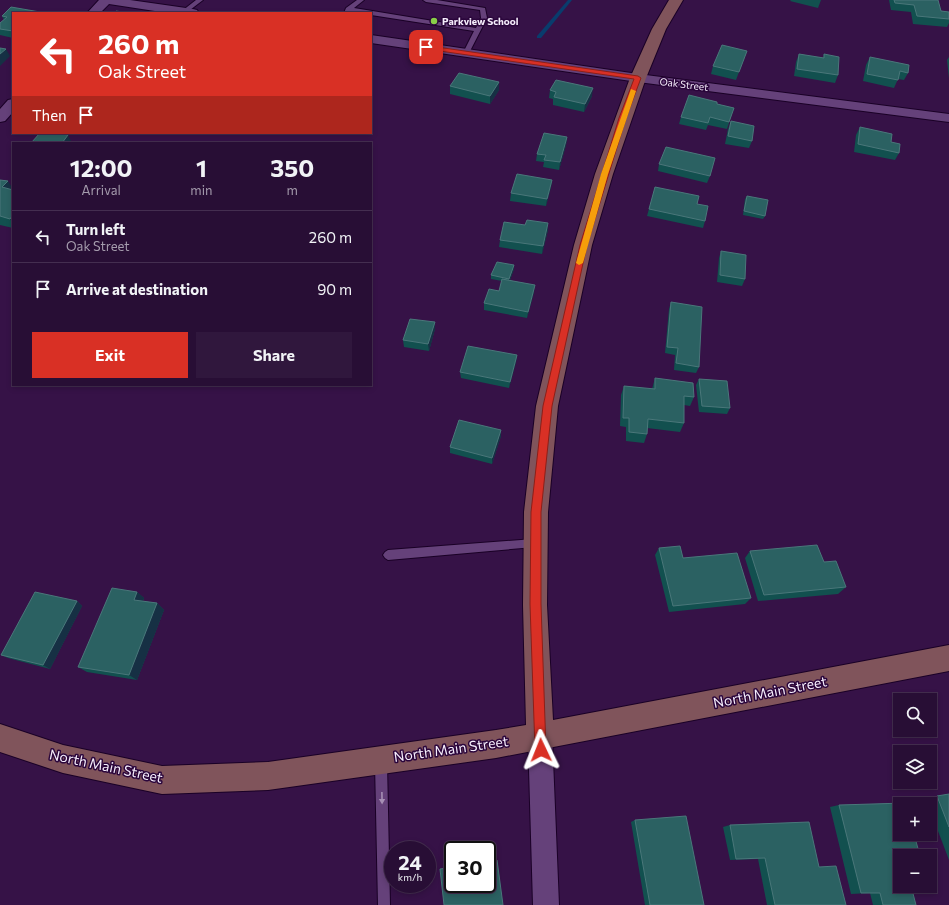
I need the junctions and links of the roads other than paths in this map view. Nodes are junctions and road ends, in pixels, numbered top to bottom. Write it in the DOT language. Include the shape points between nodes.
graph roads {
  1 [pos="106,0"];
  2 [pos="200,0"];
  3 [pos="361,0"];
  4 [pos="426,0"];
  5 [pos="676,0"];
  6 [pos="346,11"];
  7 [pos="94,12"];
  8 [pos="189,12"];
  9 [pos="358,12"];
  10 [pos="372,13"];
  11 [pos="478,30"];
  12 [pos="372,39"];
  13 [pos="466,53"];
  14 [pos="638,78"];
  15 [pos="12,104"];
  16 [pos="0,118"];
  17 [pos="949,118"];
  18 [pos="536,543"];
  19 [pos="388,555"];
  20 [pos="949,658"];
  21 [pos="540,735"];
  22 [pos="0,738"];
  23 [pos="381,759"];
  24 [pos="384,905"];
  25 [pos="546,905"];
  1 -- 7 [label="street"];
  1 -- 8 [label="street"];
  2 -- 8 [label="lane"];
  3 -- 6 [label="lane"];
  4 -- 11 [label="lane" via="484,9 484,18"];
  5 -- 14 [label="main road" via="659,29"];
  6 -- 9 [label="lane"];
  10 -- 11 [label="lane"];
  11 -- 13 [label="lane"];
  12 -- 13 [label="street, Oak Street"];
  13 -- 14 [label="street, Oak Street"];
  14 -- 17 [label="street, Oak Street"];
  14 -- 18 [label="main road" via="583,245 547,406 536,512"];
  15 -- 16 [label="street"];
  18 -- 19 [label="lane"];
  18 -- 21 [label="main road"];
  20 -- 21 [label="main road, North Main Street"];
  21 -- 23 [label="main road, North Main Street" via="496,744"];
  21 -- 25 [label="street"];
  22 -- 23 [label="main road, North Main Street" via="63,759 162,780 268,776"];
  23 -- 24 [label="lane, one-way"];
}
